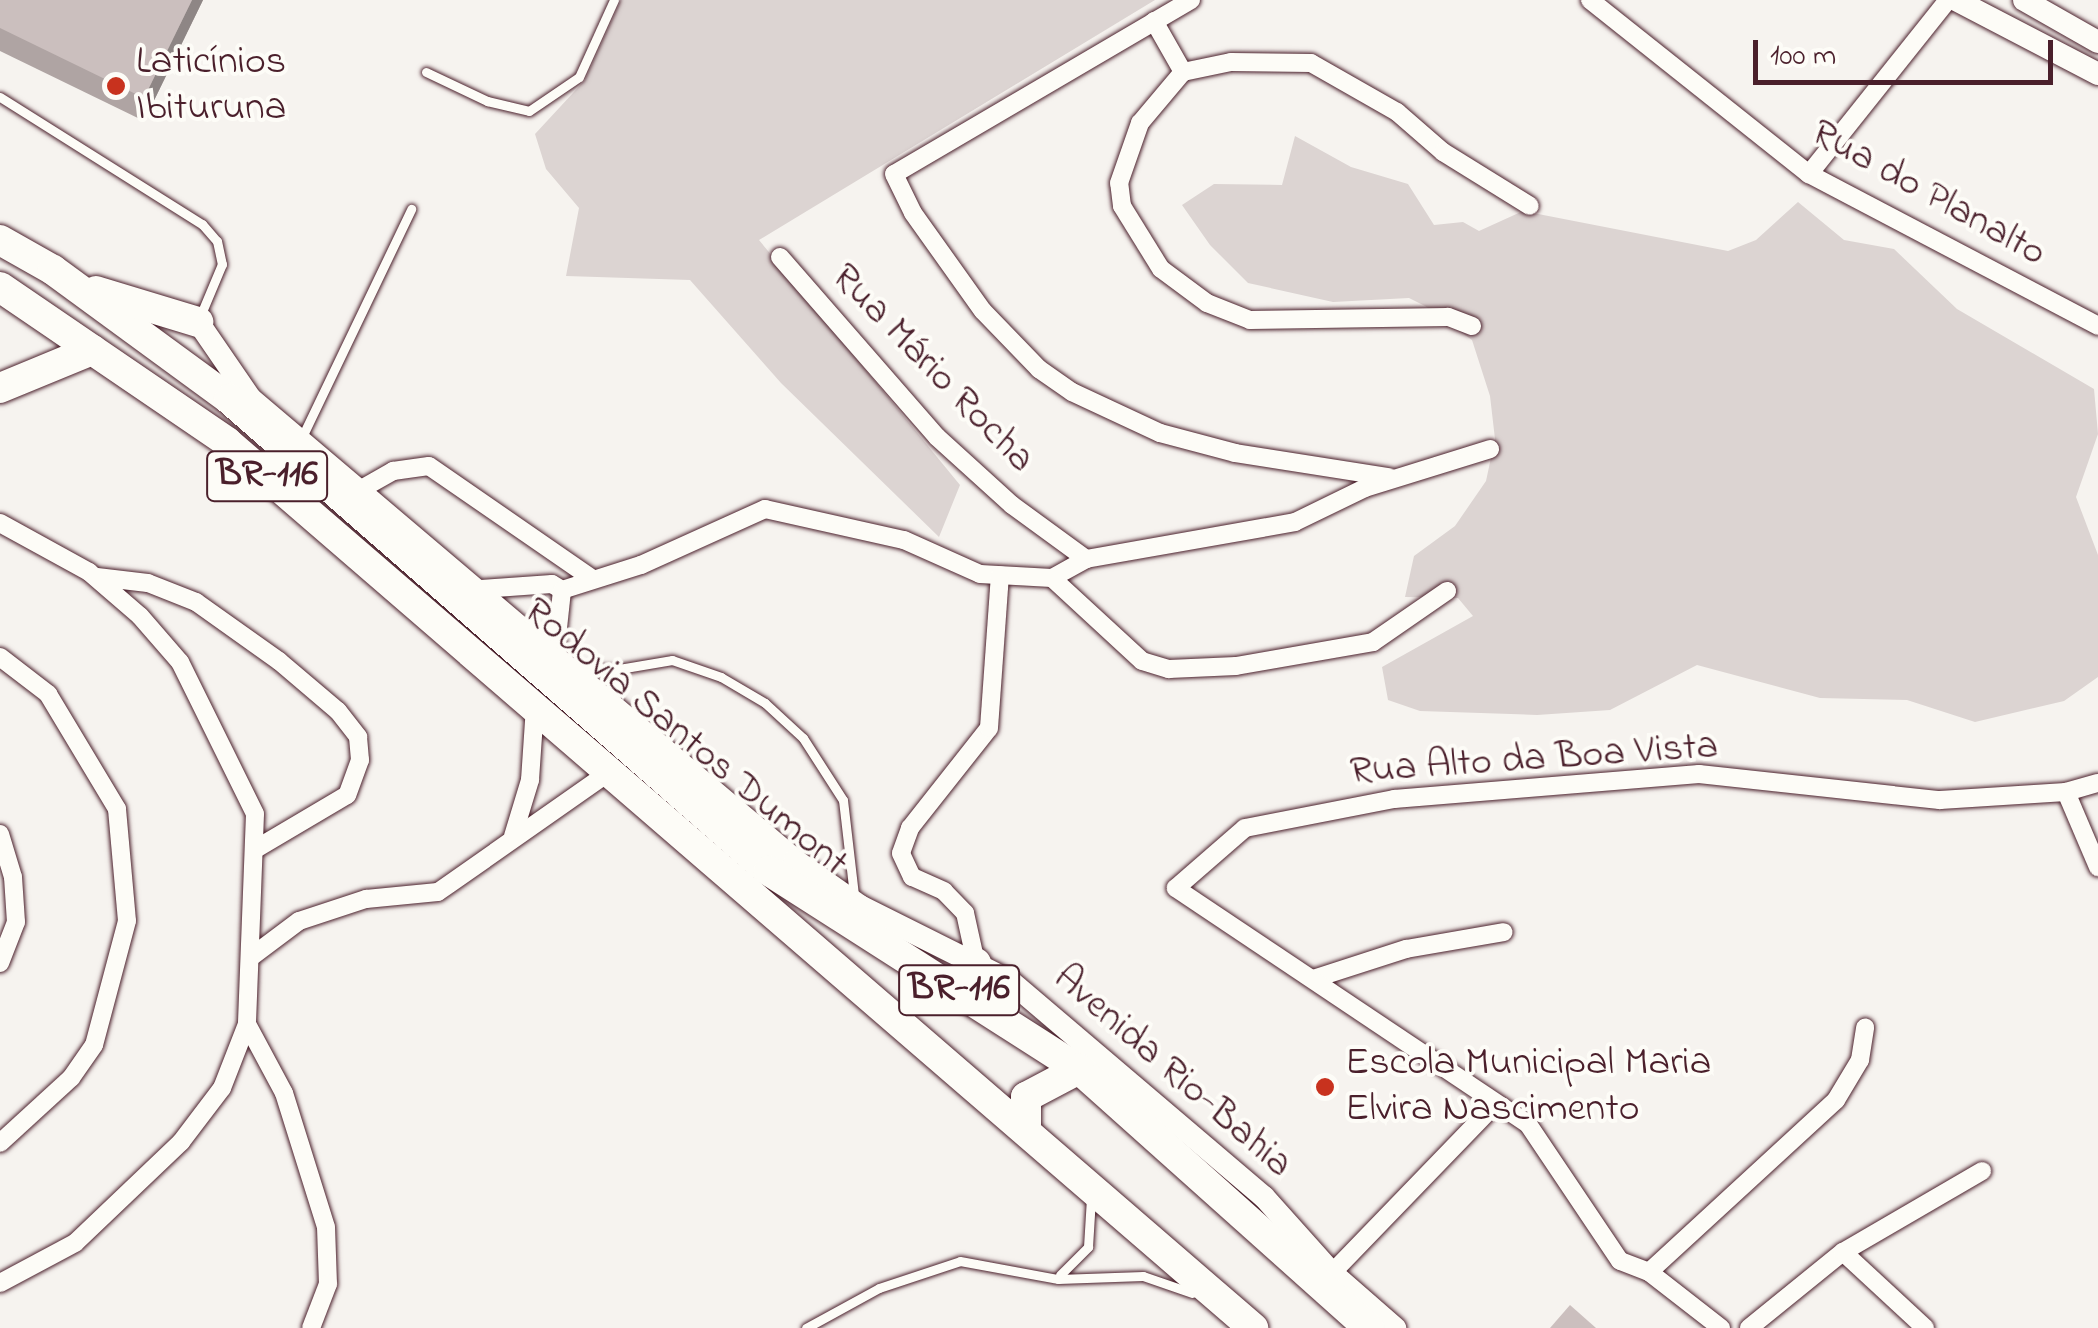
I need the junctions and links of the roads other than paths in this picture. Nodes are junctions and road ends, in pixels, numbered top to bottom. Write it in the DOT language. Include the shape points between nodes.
graph roads {
  1 [pos="614,0"];
  2 [pos="1191,0"];
  3 [pos="1590,0"];
  4 [pos="1948,0"];
  5 [pos="1956,0"];
  6 [pos="2024,0"];
  7 [pos="1154,21"];
  8 [pos="2098,42"];
  9 [pos="426,72"];
  10 [pos="1183,72"];
  11 [pos="2098,74"];
  12 [pos="0,96"];
  13 [pos="1809,174"];
  14 [pos="1530,206"];
  15 [pos="412,209"];
  16 [pos="0,240"];
  17 [pos="780,257"];
  18 [pos="53,270"];
  19 [pos="0,286"];
  20 [pos="198,322"];
  21 [pos="1472,326"];
  22 [pos="2098,326"];
  23 [pos="92,350"];
  24 [pos="0,388"];
  25 [pos="299,449"];
  26 [pos="1490,449"];
  27 [pos="1396,478"];
  28 [pos="351,495"];
  29 [pos="0,522"];
  30 [pos="1086,558"];
  31 [pos="1000,575"];
  32 [pos="95,577"];
  33 [pos="590,577"];
  34 [pos="1052,578"];
  35 [pos="481,590"];
  36 [pos="562,590"];
  37 [pos="1446,591"];
  38 [pos="0,656"];
  39 [pos="559,660"];
  40 [pos="535,705"];
  41 [pos="611,772"];
  42 [pos="2098,783"];
  43 [pos="2066,792"];
  44 [pos="0,834"];
  45 [pos="513,836"];
  46 [pos="254,850"];
  47 [pos="2098,867"];
  48 [pos="860,906"];
  49 [pos="1504,932"];
  50 [pos="252,957"];
  51 [pos="976,963"];
  52 [pos="0,964"];
  53 [pos="1313,979"];
  54 [pos="988,1006"];
  55 [pos="247,1024"];
  56 [pos="1865,1028"];
  57 [pos="1096,1074"];
  58 [pos="1495,1104"];
  59 [pos="1026,1130"];
  60 [pos="0,1143"];
  61 [pos="1982,1171"];
  62 [pos="1090,1181"];
  63 [pos="1843,1252"];
  64 [pos="1649,1272"];
  65 [pos="1332,1273"];
  66 [pos="1058,1279"];
  67 [pos="0,1283"];
  68 [pos="312,1328"];
  69 [pos="806,1328"];
  70 [pos="1252,1328"];
  71 [pos="1369,1328"];
  72 [pos="1396,1328"];
  73 [pos="1721,1328"];
  74 [pos="1748,1328"];
  75 [pos="1925,1328"];
  1 -- 9 [label="lane" via="579,78 529,112"];
  2 -- 7 [label="street"];
  3 -- 13 [label="street, Rua do Planalto"];
  4 -- 13 [label="street"];
  5 -- 11 [label="street"];
  6 -- 8 [label="street"];
  7 -- 10 [label="street"];
  7 -- 27 [label="street" via="894,174 914,213 983,311 1072,392 1179,438"];
  10 -- 14 [label="street" via="1231,62 1311,63 1397,112 1443,152"];
  10 -- 21 [label="street" via="1140,124 1119,184 1134,232 1161,270 1206,303 1250,320 1448,318"];
  12 -- 20 [label="lane" via="202,224 218,241 222,264"];
  13 -- 22 [label="street, Rua do Planalto"];
  15 -- 25 [label="lane"];
  16 -- 18 [label="highway, Rodovia Santos Dumont / BR-116"];
  17 -- 30 [label="street, Rua Mário Rocha" via="938,437 1012,505"];
  18 -- 20 [label="highway"];
  18 -- 25 [label="highway, Rodovia Santos Dumont / BR-116"];
  19 -- 23 [label="highway, Rodovia Santos Dumont / BR-116"];
  20 -- 25 [label="street" via="250,399"];
  23 -- 24 [label="highway"];
  23 -- 40 [label="highway, Rodovia Santos Dumont / BR-116" via="227,442"];
  25 -- 28 [label="highway, Rodovia Santos Dumont / BR-116"];
  26 -- 27 [label="street"];
  27 -- 30 [label="street" via="1295,522"];
  28 -- 33 [label="street" via="394,471 429,466"];
  28 -- 35 [label="street, Avenida Rio-Bahia"];
  28 -- 54 [label="highway, Rodovia Santos Dumont / BR-116" via="769,871 882,947"];
  29 -- 32 [label="street"];
  30 -- 34 [label="street"];
  31 -- 33 [label="street" via="980,574 904,540 764,508 641,565"];
  31 -- 34 [label="street"];
  31 -- 51 [label="street" via="988,728 910,828 901,853 912,877 944,891 965,913"];
  32 -- 46 [label="street" via="180,662 255,814"];
  32 -- 46 [label="street" via="148,582 196,602 294,674 358,737 360,760 347,795"];
  33 -- 36 [label="street"];
  34 -- 37 [label="street" via="1142,661 1169,669 1236,666 1373,642"];
  35 -- 36 [label="street" via="552,584"];
  35 -- 39 [label="street, Avenida Rio-Bahia"];
  36 -- 39 [label="street"];
  38 -- 60 [label="street" via="48,694 116,809 127,921 94,1045 71,1078"];
  39 -- 48 [label="street, Avenida Rio-Bahia" via="795,860"];
  39 -- 48 [label="lane" via="613,670 672,660 721,677 765,704 803,738 843,800"];
  40 -- 41 [label="highway, Rodovia Santos Dumont / BR-116"];
  40 -- 45 [label="street" via="530,780"];
  41 -- 45 [label="street"];
  41 -- 59 [label="highway, Rodovia Santos Dumont / BR-116"];
  42 -- 43 [label="street, Rua Alto da Boa Vista"];
  43 -- 47 [label="street"];
  43 -- 53 [label="street, Rua Alto da Boa Vista" via="1940,800 1699,774 1394,799 1245,828 1176,888"];
  44 -- 52 [label="street" via="14,876 16,922"];
  45 -- 50 [label="street" via="479,869 438,892 366,898 298,921"];
  46 -- 50 [label="street"];
  48 -- 51 [label="street, Avenida Rio-Bahia"];
  49 -- 53 [label="street" via="1406,950"];
  50 -- 55 [label="street"];
  51 -- 54 [label="highway" via="975,981"];
  51 -- 57 [label="street, Avenida Rio-Bahia" via="1010,982"];
  53 -- 58 [label="street"];
  54 -- 57 [label="highway, Rodovia Santos Dumont / BR-116"];
  55 -- 67 [label="street" via="222,1088 181,1142 76,1242"];
  55 -- 68 [label="street" via="284,1093 326,1228 328,1284"];
  56 -- 64 [label="street" via="1860,1060 1836,1100"];
  57 -- 59 [label="highway" via="1026,1097"];
  57 -- 65 [label="street, Avenida Rio-Bahia" via="1264,1197"];
  57 -- 71 [label="highway, Rodovia Santos Dumont / BR-116"];
  58 -- 64 [label="street" via="1528,1124 1620,1261"];
  58 -- 65 [label="street"];
  59 -- 62 [label="highway, Rodovia Santos Dumont / BR-116"];
  61 -- 63 [label="street"];
  62 -- 66 [label="lane" via="1088,1247"];
  62 -- 70 [label="highway, Rodovia Santos Dumont / BR-116"];
  63 -- 74 [label="street"];
  63 -- 75 [label="street"];
  64 -- 73 [label="street"];
  65 -- 72 [label="street, Avenida Rio-Bahia"];
  66 -- 69 [label="lane" via="960,1261 878,1288"];
  66 -- 70 [label="lane" via="1122,1273 1163,1281"];
}
